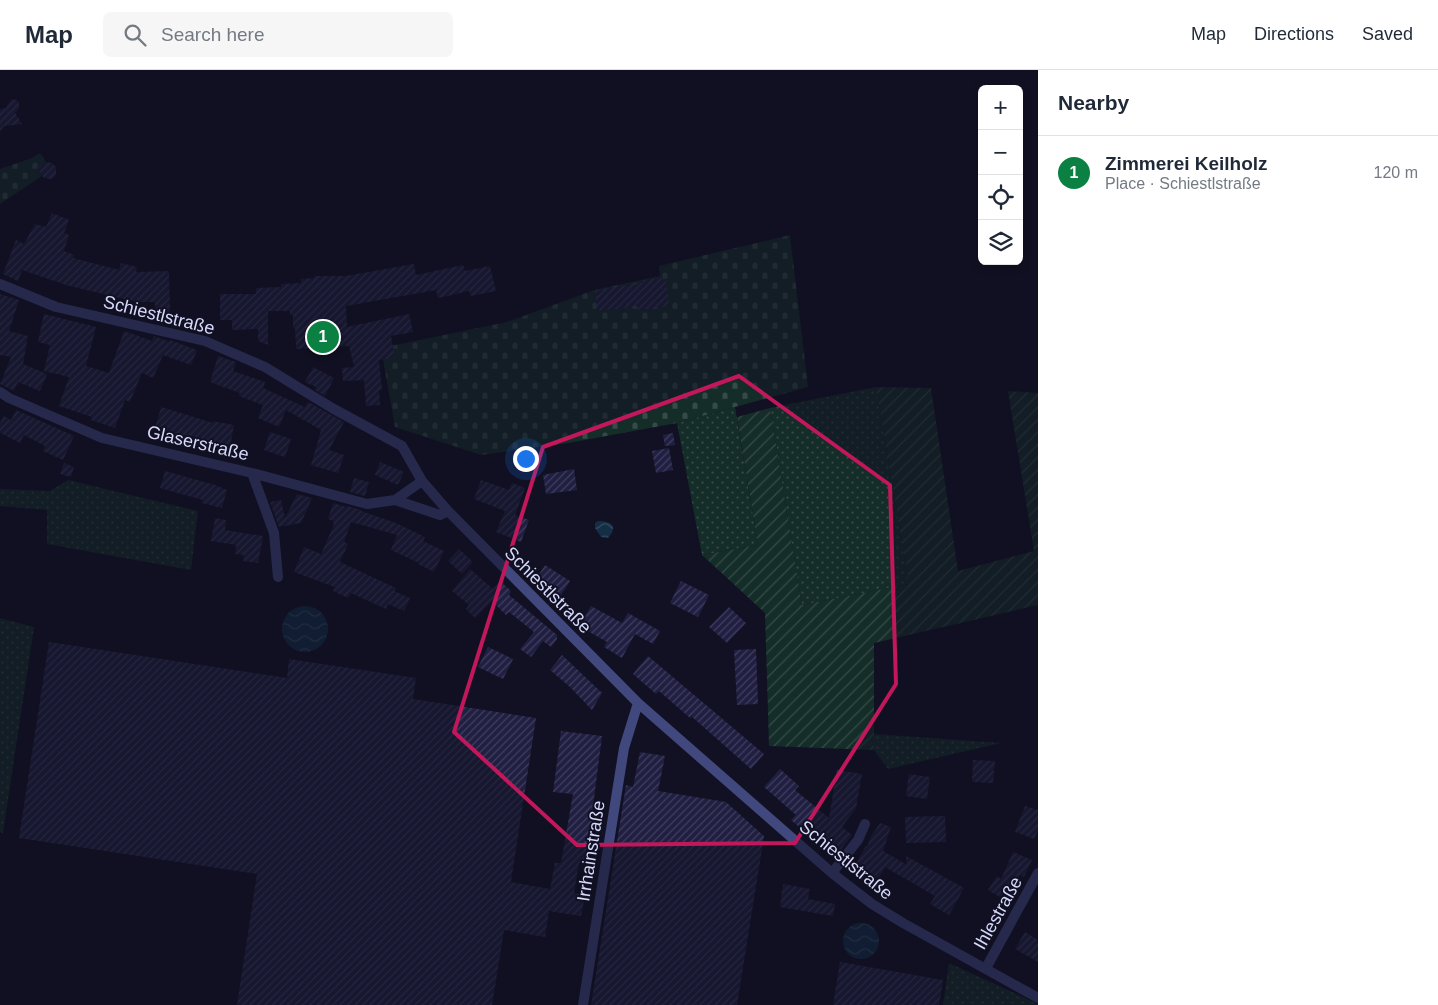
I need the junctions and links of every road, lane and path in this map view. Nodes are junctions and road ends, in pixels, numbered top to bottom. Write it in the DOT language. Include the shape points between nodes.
graph roads {
  1 [pos="0,284"];
  2 [pos="0,392"];
  3 [pos="252,472"];
  4 [pos="422,480"];
  5 [pos="395,500"];
  6 [pos="448,511"];
  7 [pos="278,577"];
  8 [pos="638,702"];
  9 [pos="865,824"];
  10 [pos="832,873"];
  11 [pos="1038,873"];
  12 [pos="986,968"];
  13 [pos="1038,998"];
  14 [pos="583,1005"];
  1 -- 4 [label="street, Schiestlstraße" via="56,307 205,341 265,367 402,446"];
  2 -- 3 [label="street, Glaserstraße" via="102,438"];
  3 -- 5 [label="street, Glaserstraße" via="367,504"];
  3 -- 7 [label="street" via="274,533"];
  4 -- 5 [label="street, Glaserstraße"];
  4 -- 6 [label="street, Schiestlstraße"];
  5 -- 6 [label="street, Glaserstraße" via="440,515"];
  6 -- 8 [label="street, Schiestlstraße"];
  8 -- 10 [label="street, Schiestlstraße"];
  8 -- 14 [label="street, Irrhainstraße" via="624,748"];
  9 -- 10 [label="street" via="858,840"];
  10 -- 12 [label="street, Schiestlstraße" via="895,919"];
  11 -- 12 [label="street, Ihlestraße"];
  12 -- 13 [label="street, Schiestlstraße"];
}
